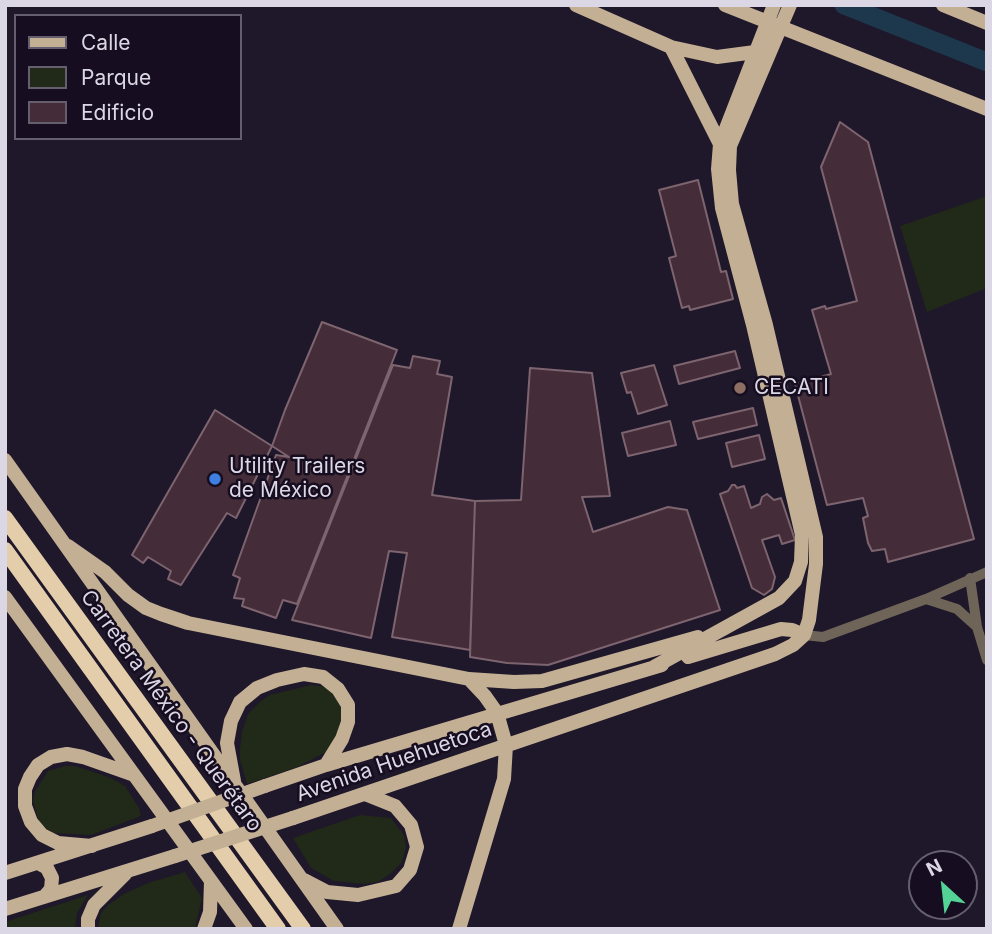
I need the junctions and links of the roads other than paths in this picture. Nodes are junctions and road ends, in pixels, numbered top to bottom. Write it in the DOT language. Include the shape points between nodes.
graph roads {
  1 [pos="576,5"];
  2 [pos="726,5"];
  3 [pos="943,5"];
  4 [pos="778,15"];
  5 [pos="987,23"];
  6 [pos="671,47"];
  7 [pos="761,54"];
  8 [pos="987,109"];
  9 [pos="725,145"];
  10 [pos="760,325"];
  11 [pos="5,460"];
  12 [pos="5,518"];
  13 [pos="68,546"];
  14 [pos="5,551"];
  15 [pos="987,572"];
  16 [pos="971,578"];
  17 [pos="5,597"];
  18 [pos="926,599"];
  19 [pos="977,627"];
  20 [pos="727,629"];
  21 [pos="798,640"];
  22 [pos="987,660"];
  23 [pos="654,667"];
  24 [pos="469,679"];
  25 [pos="496,713"];
  26 [pos="506,745"];
  27 [pos="326,765"];
  28 [pos="135,775"];
  29 [pos="235,785"];
  30 [pos="365,794"];
  31 [pos="92,846"];
  32 [pos="38,863"];
  33 [pos="128,871"];
  34 [pos="5,873"];
  35 [pos="300,878"];
  36 [pos="211,881"];
  37 [pos="44,897"];
  38 [pos="5,909"];
  39 [pos="88,929"];
  40 [pos="204,929"];
  41 [pos="246,929"];
  42 [pos="278,929"];
  43 [pos="303,929"];
  44 [pos="337,929"];
  45 [pos="459,929"];
  1 -- 6 [label="main road"];
  2 -- 4 [label="main road"];
  3 -- 5 [label="main road"];
  4 -- 7 [label="main road"];
  4 -- 8 [label="main road"];
  6 -- 7 [label="main road" via="717,57"];
  6 -- 9 [label="main road"];
  7 -- 9 [label="main road"];
  9 -- 10 [label="main road" via="732,204"];
  10 -- 20 [label="main road" via="802,535 801,562 795,581 779,598"];
  10 -- 21 [label="main road" via="816,537 809,620"];
  11 -- 13 [label="main road"];
  12 -- 43 [label="highway, Carretera México - Querétaro"];
  13 -- 24 [label="main road" via="146,608 188,623"];
  13 -- 29 [label="main road"];
  14 -- 42 [label="highway, Carretera México - Querétaro"];
  15 -- 16 [label="street, Avenida Huehuetoca"];
  16 -- 18 [label="street, Avenida Huehuetoca"];
  16 -- 19 [label="street"];
  17 -- 28 [label="main road"];
  18 -- 19 [label="street" via="957,609"];
  18 -- 21 [label="street, Avenida Huehuetoca" via="823,637"];
  19 -- 22 [label="street"];
  20 -- 23 [label="main road"];
  20 -- 24 [label="main road" via="542,681"];
  21 -- 23 [label="main road" via="792,629 766,632"];
  21 -- 26 [label="main road, Avenida Huehuetoca" via="614,710"];
  23 -- 25 [label="main road, Avenida Huehuetoca"];
  24 -- 25 [label="main road"];
  25 -- 26 [label="main road"];
  25 -- 27 [label="main road, Avenida Huehuetoca"];
  26 -- 30 [label="main road, Avenida Huehuetoca"];
  26 -- 45 [label="main road" via="504,779"];
  27 -- 29 [label="main road" via="342,739 348,705 323,677 304,674 257,688 240,702 227,743"];
  27 -- 31 [label="main road, Avenida Huehuetoca, bridge"];
  28 -- 31 [label="main road" via="67,754 38,765 30,777 25,806 42,835 58,843"];
  28 -- 36 [label="main road"];
  29 -- 35 [label="main road"];
  30 -- 33 [label="main road, Avenida Huehuetoca, bridge"];
  30 -- 35 [label="main road" via="395,806 411,825 417,847 411,870 396,886 358,895 327,892"];
  31 -- 32 [label="main road, Avenida Huehuetoca"];
  32 -- 34 [label="main road, Avenida Huehuetoca"];
  32 -- 37 [label="main road" via="52,877 51,889"];
  33 -- 37 [label="main road, Avenida Huehuetoca"];
  33 -- 39 [label="main road" via="94,905"];
  35 -- 44 [label="main road"];
  36 -- 40 [label="main road"];
  36 -- 41 [label="main road"];
  37 -- 38 [label="main road, Avenida Huehuetoca"];
}
